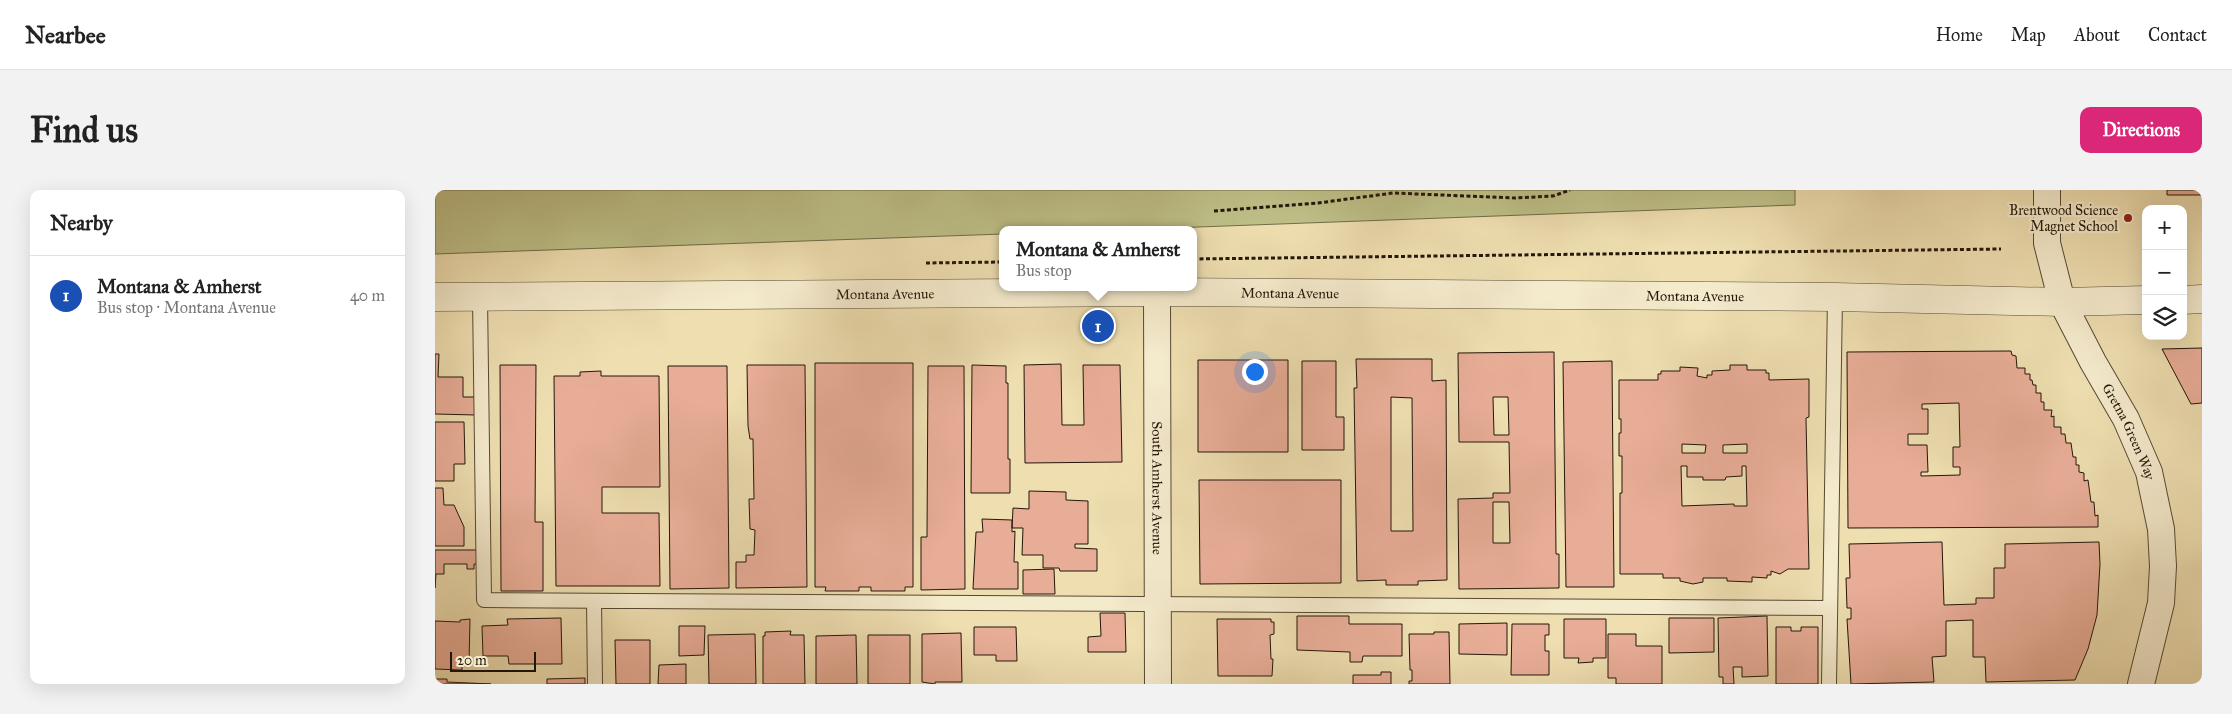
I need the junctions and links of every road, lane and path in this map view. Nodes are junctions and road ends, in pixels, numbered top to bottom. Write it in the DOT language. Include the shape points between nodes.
graph roads {
  1 [pos="1570,190"];
  2 [pos="2047,190"];
  3 [pos="1215,211"];
  4 [pos="2001,250"];
  5 [pos="1197,259"];
  6 [pos="1157,292"];
  7 [pos="435,297"];
  8 [pos="480,297"];
  9 [pos="1835,297"];
  10 [pos="2202,299"];
  11 [pos="2142,300"];
  12 [pos="2187,300"];
  13 [pos="2062,302"];
  14 [pos="594,602"];
  15 [pos="1157,603"];
  16 [pos="1830,608"];
  17 [pos="595,684"];
  18 [pos="1158,684"];
  19 [pos="1829,684"];
  20 [pos="2141,684"];
  1 -- 3 [label="path" via="1553,196 1515,198 1393,193 1319,203"];
  2 -- 13 [label="street, Gretna Green Way" via="2047,243"];
  4 -- 5 [label="path"];
  6 -- 8 [label="street, Montana Avenue"];
  6 -- 9 [label="street, Montana Avenue"];
  6 -- 15 [label="street, South Amherst Avenue"];
  7 -- 8 [label="street, Montana Avenue"];
  8 -- 14 [label="lane" via="484,600"];
  9 -- 13 [label="street, Montana Avenue"];
  9 -- 16 [label="lane"];
  10 -- 12 [label="street"];
  11 -- 13 [label="street, Montana Avenue"];
  13 -- 20 [label="street, Gretna Green Way" via="2126,419 2149,472 2161,529 2161,603"];
  14 -- 15 [label="lane"];
  14 -- 17 [label="lane"];
  15 -- 16 [label="lane"];
  15 -- 18 [label="street, South Amherst Avenue"];
  16 -- 19 [label="lane"];
}
